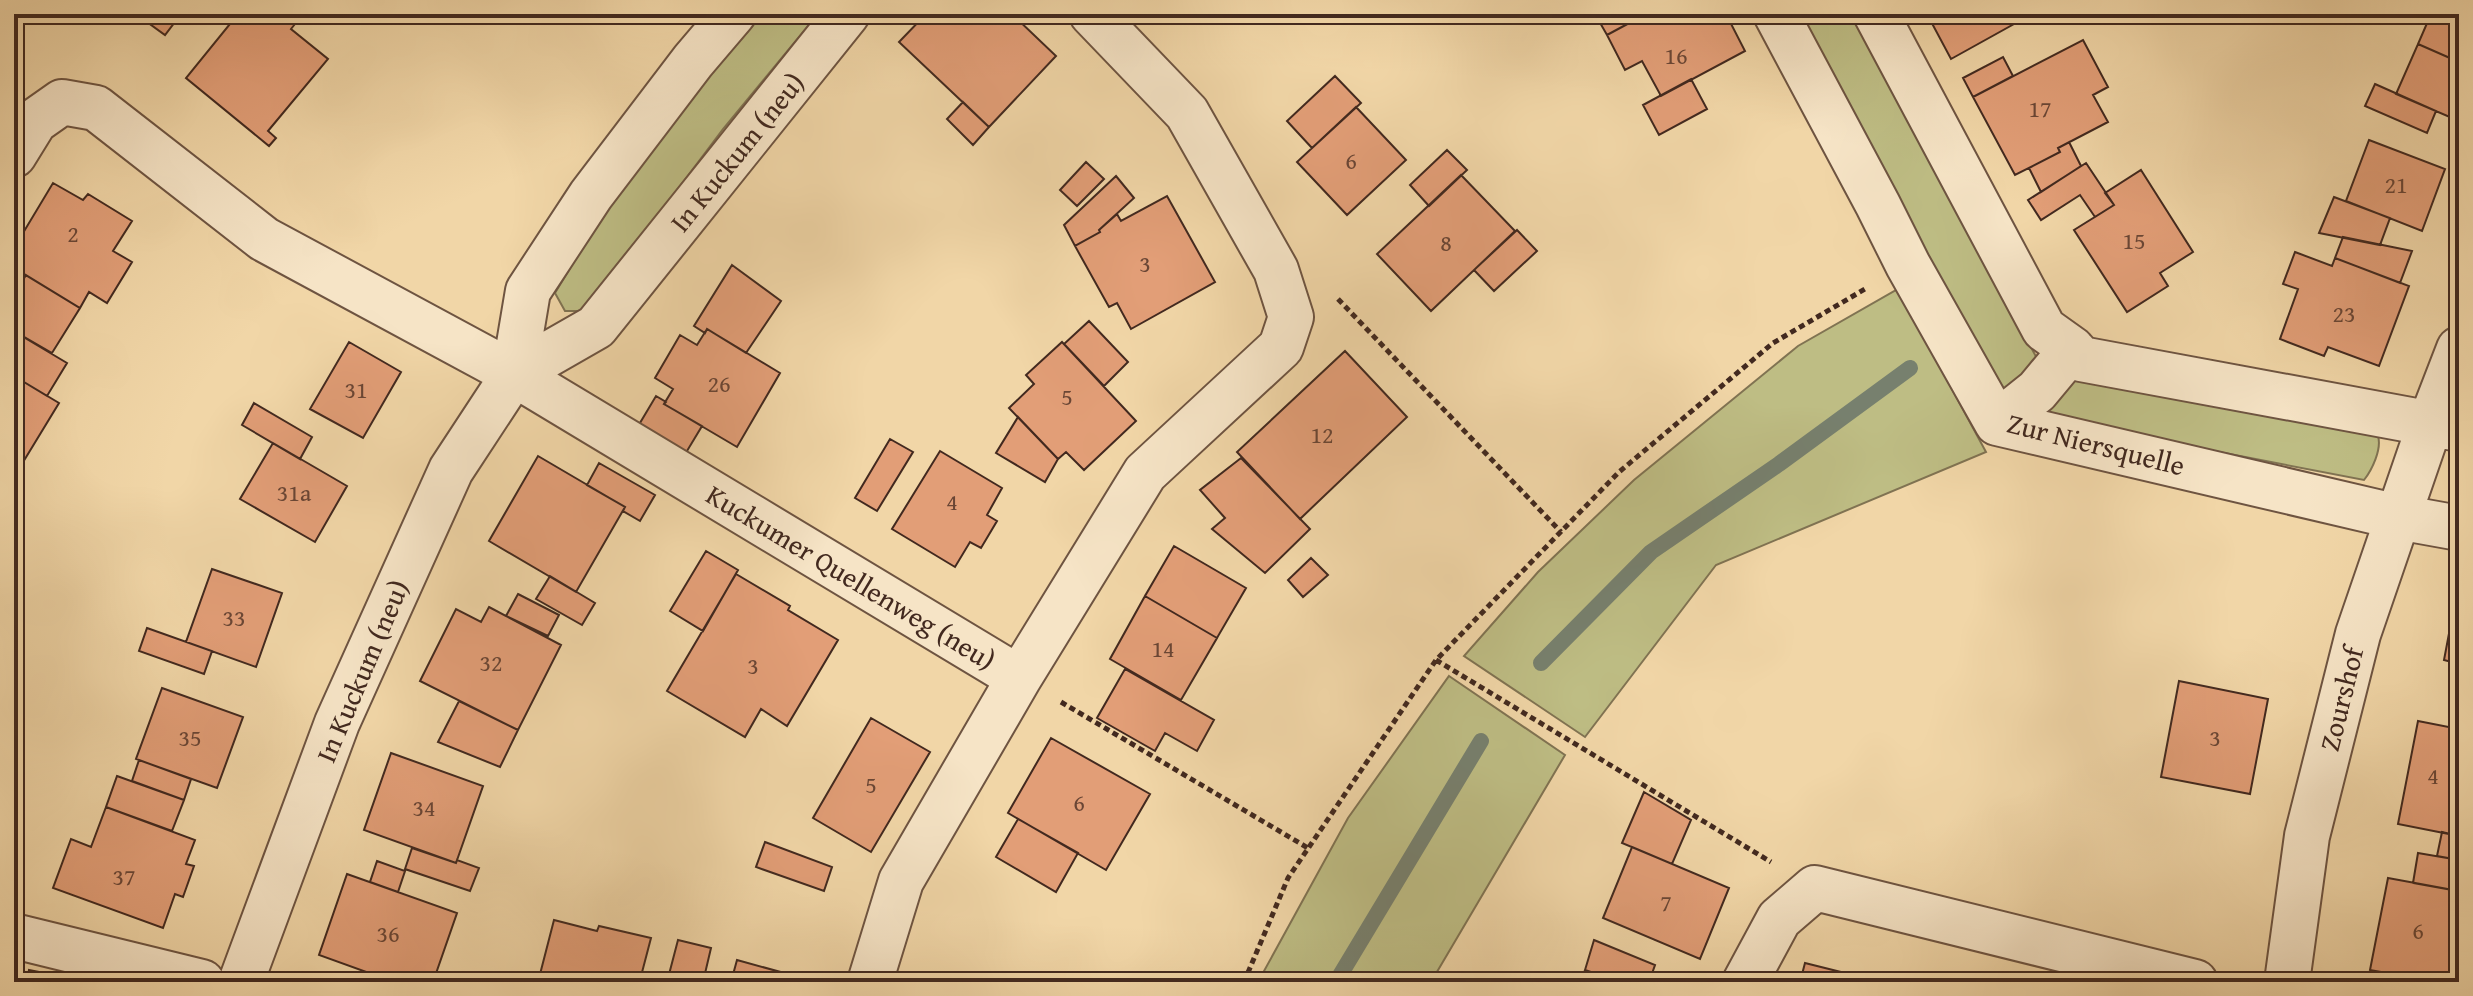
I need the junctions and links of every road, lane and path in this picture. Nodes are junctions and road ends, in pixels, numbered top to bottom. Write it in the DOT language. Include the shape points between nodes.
graph roads {
  1 [pos="733,14"];
  2 [pos="847,14"];
  3 [pos="1092,14"];
  4 [pos="1776,14"];
  5 [pos="1876,14"];
  6 [pos="24,138"];
  7 [pos="1908,265"];
  8 [pos="1276,270"];
  9 [pos="2072,349"];
  10 [pos="2459,349"];
  11 [pos="514,374"];
  12 [pos="1997,423"];
  13 [pos="2444,426"];
  14 [pos="2398,517"];
  15 [pos="2459,528"];
  16 [pos="1561,532"];
  17 [pos="1436,660"];
  18 [pos="1019,678"];
  19 [pos="1308,848"];
  20 [pos="1815,888"];
  21 [pos="14,936"];
  22 [pos="202,982"];
  23 [pos="241,982"];
  24 [pos="870,982"];
  25 [pos="1244,982"];
  26 [pos="1745,982"];
  27 [pos="2195,982"];
  28 [pos="2287,982"];
  1 -- 11 [label="street, In Kuckum (neu)" via="591,195 528,291"];
  2 -- 11 [label="street, In Kuckum (neu)" via="596,327"];
  3 -- 8 [label="street" via="1187,113"];
  4 -- 7 [label="street, Zur Niersquelle"];
  5 -- 9 [label="street" via="2044,329"];
  6 -- 11 [label="street, Kuckumer Quellenweg (neu)" via="62,102 96,108 264,239"];
  7 -- 12 [label="street, Zur Niersquelle"];
  7 -- 16 [label="path" via="1773,343 1619,472"];
  8 -- 16 [label="path" via="1311,270"];
  8 -- 18 [label="street" via="1291,317 1281,347 1145,473"];
  9 -- 12 [label="street" via="2037,391"];
  9 -- 13 [label="street" via="2081,359"];
  10 -- 13 [label="street, Zourshof"];
  11 -- 18 [label="street, Kuckumer Quellenweg (neu)"];
  11 -- 23 [label="street, In Kuckum (neu)" via="451,470 332,737"];
  12 -- 14 [label="street, Zur Niersquelle"];
  13 -- 14 [label="street, Zourshof"];
  14 -- 15 [label="street, Zur Niersquelle"];
  14 -- 28 [label="street, Zourshof" via="2358,634 2307,836"];
  16 -- 17 [label="path"];
  17 -- 19 [label="path"];
  17 -- 20 [label="path"];
  18 -- 19 [label="path"];
  18 -- 24 [label="street, Kuckumer Quellenweg (neu)" via="901,881"];
  19 -- 25 [label="path" via="1288,878"];
  20 -- 26 [label="street" via="1779,919"];
  20 -- 27 [label="street"];
  21 -- 22 [label="street"];
}
